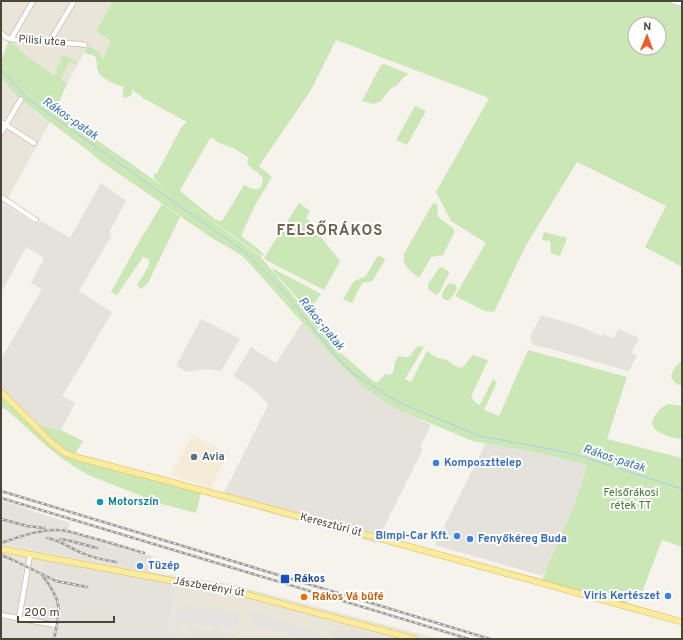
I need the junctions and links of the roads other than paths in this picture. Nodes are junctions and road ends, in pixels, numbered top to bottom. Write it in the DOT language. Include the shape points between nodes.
graph roads {
  1 [pos="33,1"];
  2 [pos="74,1"];
  3 [pos="673,1"];
  4 [pos="682,4"];
  5 [pos="1,33"];
  6 [pos="11,39"];
  7 [pos="49,42"];
  8 [pos="85,45"];
  9 [pos="20,99"];
  10 [pos="3,123"];
  11 [pos="1,133"];
  12 [pos="34,143"];
  13 [pos="2,200"];
  14 [pos="36,220"];
  15 [pos="1,392"];
  16 [pos="1,550"];
  17 [pos="30,555"];
  18 [pos="1,615"];
  19 [pos="19,618"];
  20 [pos="682,622"];
  21 [pos="55,625"];
  22 [pos="414,639"];
  1 -- 6 [label="street"];
  2 -- 7 [label="street"];
  3 -- 4 [label="street"];
  5 -- 6 [label="street, Pilisi utca"];
  6 -- 7 [label="street, Pilisi utca"];
  7 -- 8 [label="street, Pilisi utca"];
  9 -- 10 [label="street"];
  10 -- 11 [label="street"];
  10 -- 12 [label="street"];
  13 -- 14 [label="street"];
  15 -- 20 [label="main road, Keresztúri út" via="52,443 65,453 78,458"];
  16 -- 17 [label="main road, Jászberényi út"];
  17 -- 19 [label="street"];
  17 -- 22 [label="main road, Jászberényi út" via="249,595"];
  18 -- 19 [label="street"];
  19 -- 21 [label="street"];
}
